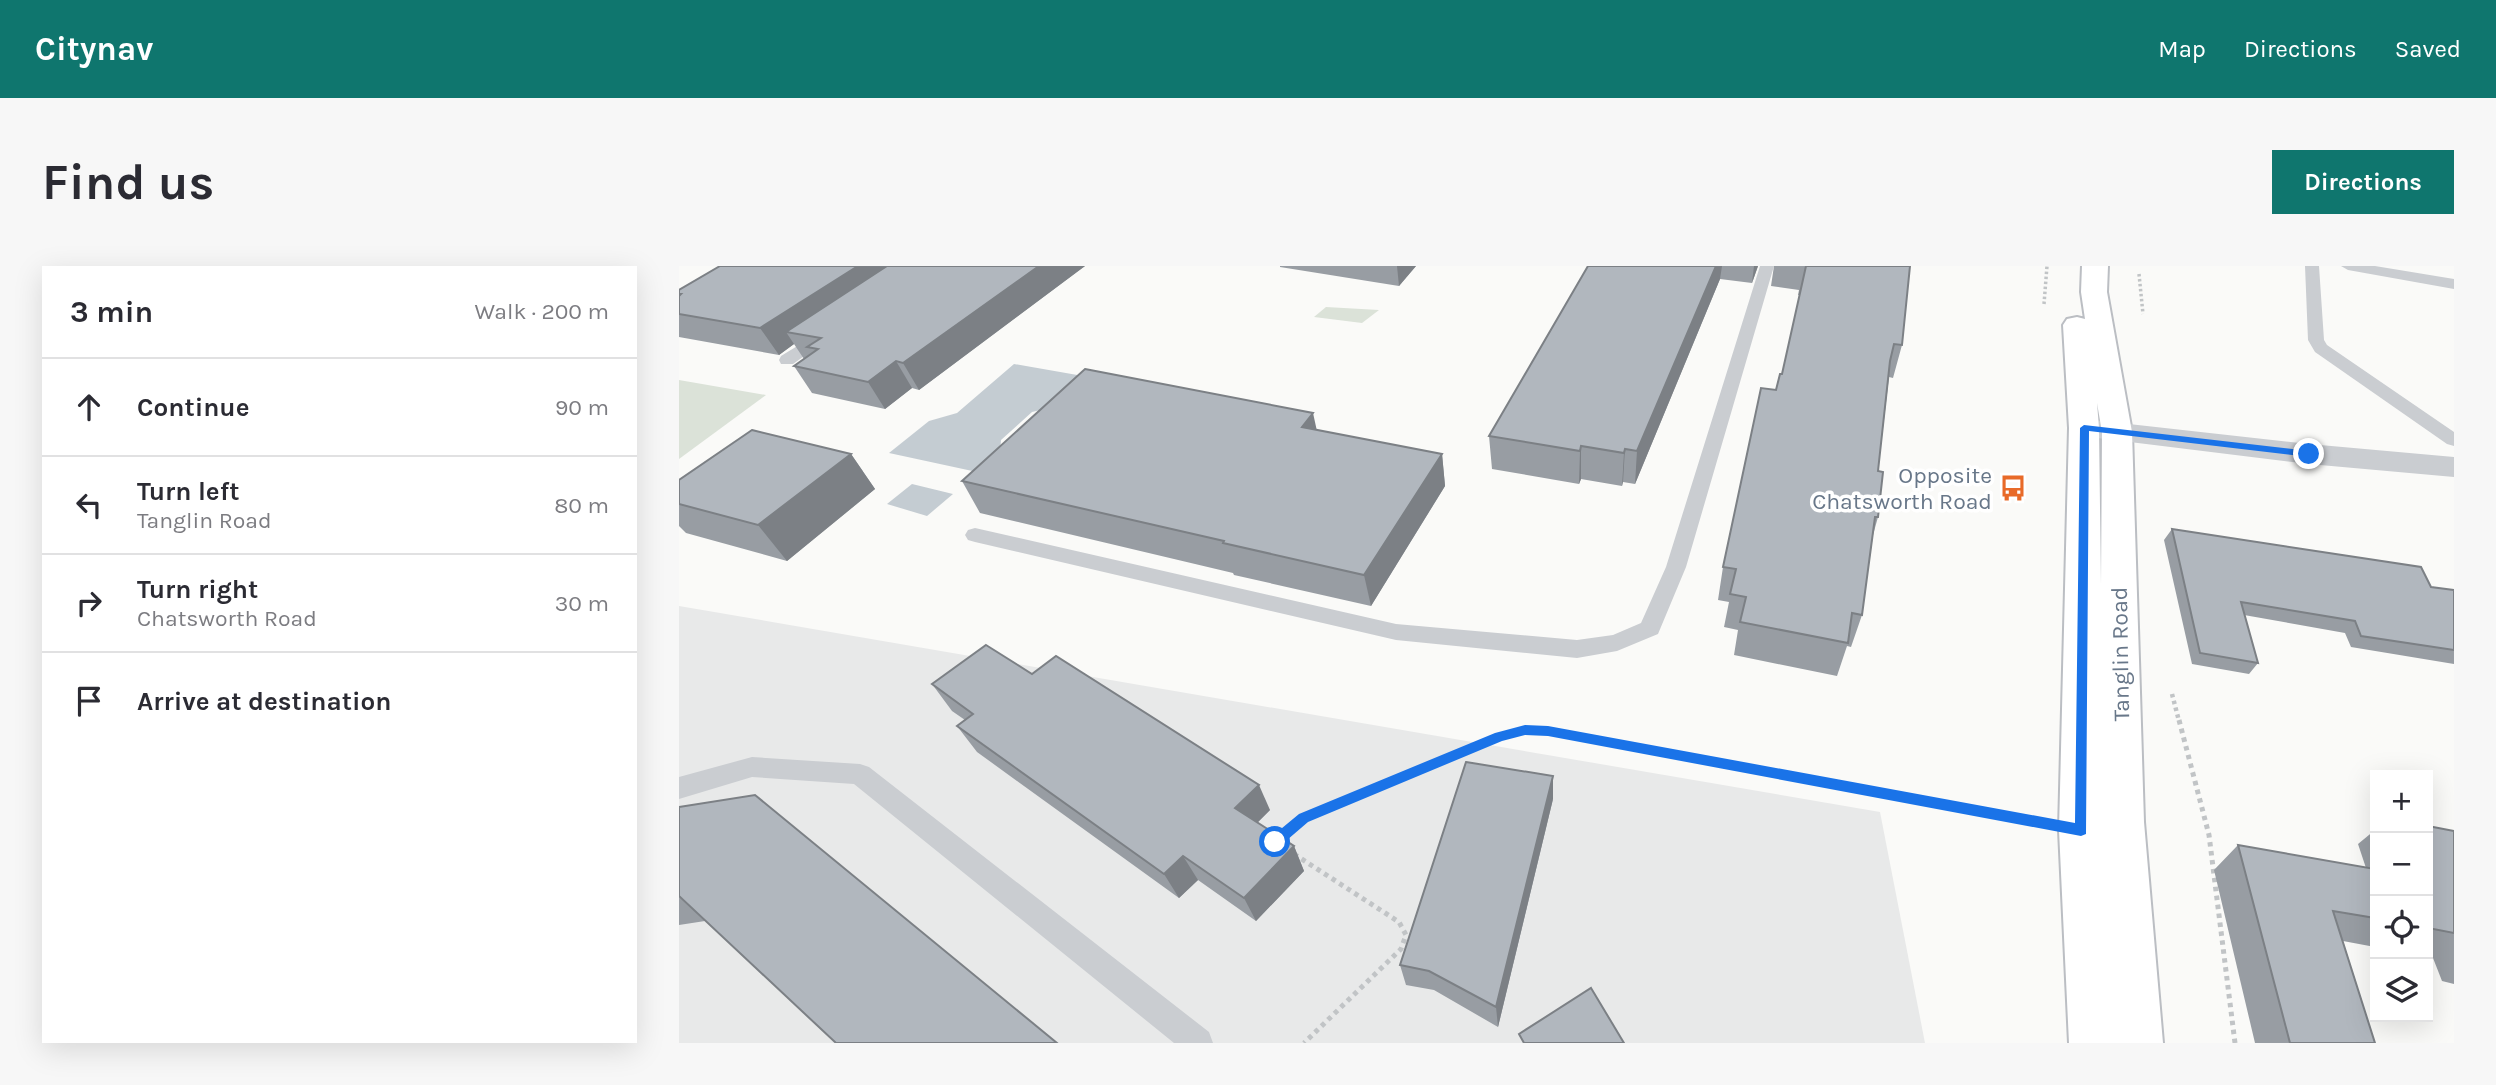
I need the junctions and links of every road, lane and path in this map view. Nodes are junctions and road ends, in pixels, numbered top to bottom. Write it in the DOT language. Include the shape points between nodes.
graph roads {
  1 [pos="1767,266"];
  2 [pos="2073,266"];
  3 [pos="2095,266"];
  4 [pos="2139,266"];
  5 [pos="2312,266"];
  6 [pos="2348,266"];
  7 [pos="2454,284"];
  8 [pos="2144,318"];
  9 [pos="841,324"];
  10 [pos="787,360"];
  11 [pos="2100,430"];
  12 [pos="2454,440"];
  13 [pos="2454,467"];
  14 [pos="975,535"];
  15 [pos="2171,692"];
  16 [pos="679,788"];
  17 [pos="2081,830"];
  18 [pos="1198,1043"];
  19 [pos="1304,1043"];
  20 [pos="2095,1043"];
  21 [pos="2137,1043"];
  22 [pos="2235,1043"];
  1 -- 14 [label="lane" via="1676,568 1650,628 1617,643 1577,649 1396,632"];
  2 -- 11 [label="main road, Tanglin Road"];
  3 -- 11 [label="main road, Tanglin Road"];
  4 -- 8 [label="path"];
  5 -- 12 [label="lane" via="2316,340 2321,348"];
  6 -- 7 [label="lane"];
  9 -- 10 [label="lane"];
  11 -- 13 [label="street"];
  11 -- 17 [label="main road, Tanglin Road"];
  11 -- 21 [label="main road, Tanglin Road"];
  15 -- 22 [label="path" via="2209,835"];
  16 -- 18 [label="lane" via="752,767 860,774"];
  17 -- 19 [label="path" via="1548,731 1500,736 1304,818 1275,842 1399,922 1406,935 1401,949"];
  17 -- 20 [label="main road, Tanglin Road"];
}
